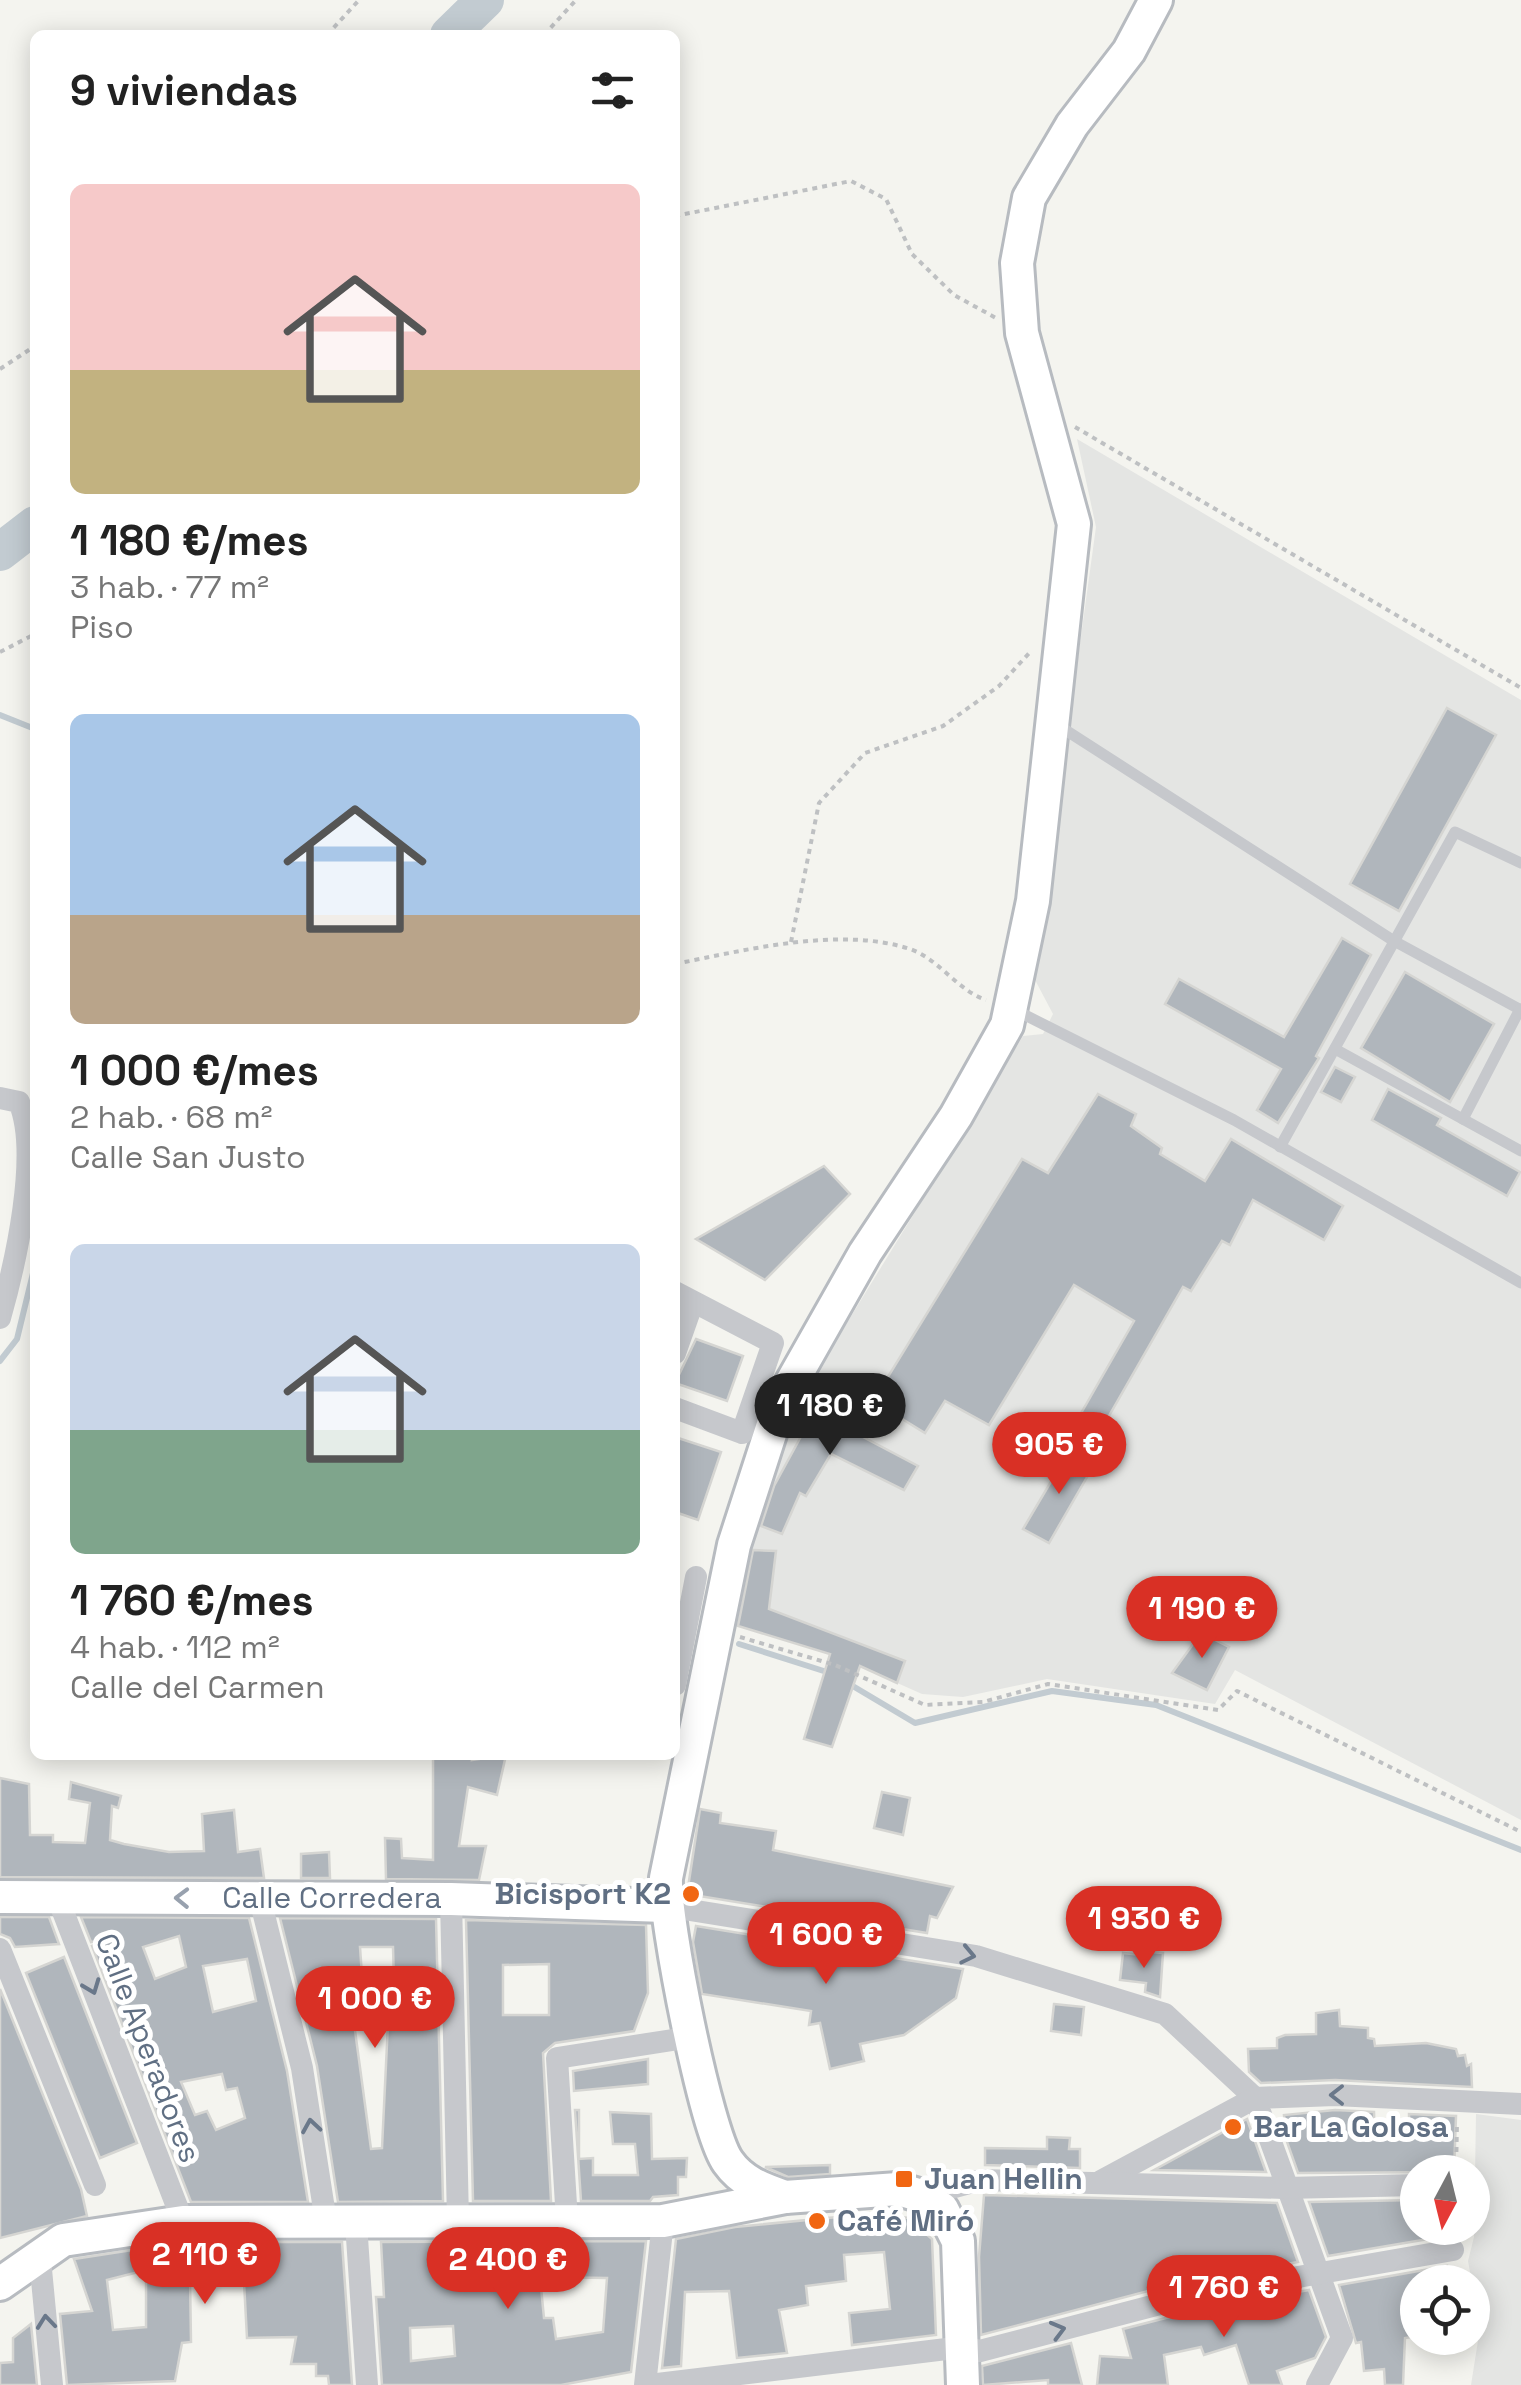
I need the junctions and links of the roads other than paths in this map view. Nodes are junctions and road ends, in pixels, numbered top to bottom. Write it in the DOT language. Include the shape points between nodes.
graph roads {
  1 [pos="1156,0"];
  2 [pos="1052,722"];
  3 [pos="1521,863"];
  4 [pos="1394,942"];
  5 [pos="1010,1008"];
  6 [pos="1520,1010"];
  7 [pos="1335,1049"];
  8 [pos="0,1098"];
  9 [pos="1463,1119"];
  10 [pos="1280,1147"];
  11 [pos="1521,1151"];
  12 [pos="1521,1283"];
  13 [pos="684,1297"];
  14 [pos="0,1318"];
  15 [pos="680,1322"];
  16 [pos="680,1410"];
  17 [pos="699,1576"];
  18 [pos="680,1662"];
  19 [pos="685,1743"];
  20 [pos="0,1896"];
  21 [pos="57,1896"];
  22 [pos="260,1899"];
  23 [pos="452,1899"];
  24 [pos="664,1906"];
  25 [pos="0,1949"];
  26 [pos="692,2038"];
  27 [pos="1255,2098"];
  28 [pos="1521,2104"];
  29 [pos="724,2158"];
  30 [pos="1100,2182"];
  31 [pos="95,2185"];
  32 [pos="1400,2185"];
  33 [pos="1285,2188"];
  34 [pos="922,2196"];
  35 [pos="785,2198"];
  36 [pos="702,2210"];
  37 [pos="663,2221"];
  38 [pos="183,2222"];
  39 [pos="341,2222"];
  40 [pos="458,2222"];
  41 [pos="567,2222"];
  42 [pos="1453,2250"];
  43 [pos="40,2259"];
  44 [pos="1316,2270"];
  45 [pos="0,2284"];
  46 [pos="963,2348"];
  47 [pos="52,2385"];
  48 [pos="367,2385"];
  49 [pos="646,2385"];
  50 [pos="963,2385"];
  51 [pos="1317,2385"];
  1 -- 2 [label="main road" via="1030,198 1017,263 1022,332 1074,524"];
  2 -- 4 [label="lane"];
  2 -- 5 [label="main road" via="1033,902"];
  3 -- 4 [label="lane" via="1455,832"];
  4 -- 6 [label="lane"];
  4 -- 7 [label="lane"];
  5 -- 10 [label="lane"];
  5 -- 17 [label="main road" via="956,1116 865,1253 780,1402 734,1545"];
  6 -- 9 [label="lane"];
  7 -- 9 [label="lane"];
  7 -- 10 [label="lane"];
  8 -- 14 [label="street" via="18,1102 28,1125 17,1260"];
  9 -- 11 [label="lane"];
  10 -- 12 [label="lane"];
  13 -- 15 [label="street"];
  13 -- 16 [label="street" via="773,1343 742,1433"];
  17 -- 18 [label="street"];
  17 -- 19 [label="main road" via="718,1631"];
  19 -- 24 [label="main road"];
  20 -- 21 [label="main road, Calle Corredera"];
  22 -- 21 [label="main road, Calle Corredera, one-way"];
  21 -- 38 [label="street, Calle Aperadores, one-way"];
  22 -- 23 [label="main road, Calle Corredera"];
  39 -- 22 [label="street, one-way"];
  23 -- 24 [label="main road, Calle Corredera"];
  23 -- 40 [label="street"];
  24 -- 26 [label="main road"];
  24 -- 27 [label="street, one-way" via="976,1956 1165,2014"];
  25 -- 31 [label="street"];
  26 -- 29 [label="main road"];
  26 -- 41 [label="street" via="557,2058"];
  28 -- 27 [label="street, one-way" via="1335,2094"];
  27 -- 30 [label="street"];
  27 -- 33 [label="street"];
  29 -- 35 [label="main road" via="755,2186"];
  29 -- 36 [label="main road"];
  30 -- 33 [label="street"];
  30 -- 34 [label="street" via="981,2180"];
  32 -- 33 [label="street"];
  33 -- 44 [label="street"];
  34 -- 35 [label="main road" via="898,2190"];
  34 -- 46 [label="main road" via="942,2209 958,2240"];
  35 -- 36 [label="main road"];
  36 -- 37 [label="main road"];
  37 -- 41 [label="main road"];
  37 -- 49 [label="street"];
  38 -- 39 [label="main road"];
  38 -- 43 [label="main road" via="63,2240"];
  39 -- 40 [label="main road"];
  39 -- 48 [label="street"];
  40 -- 41 [label="main road"];
  42 -- 44 [label="street"];
  43 -- 45 [label="main road"];
  47 -- 43 [label="street, one-way"];
  46 -- 44 [label="street, one-way" via="980,2350"];
  44 -- 51 [label="street" via="1342,2338"];
  46 -- 49 [label="street"];
  46 -- 50 [label="main road"];
}
